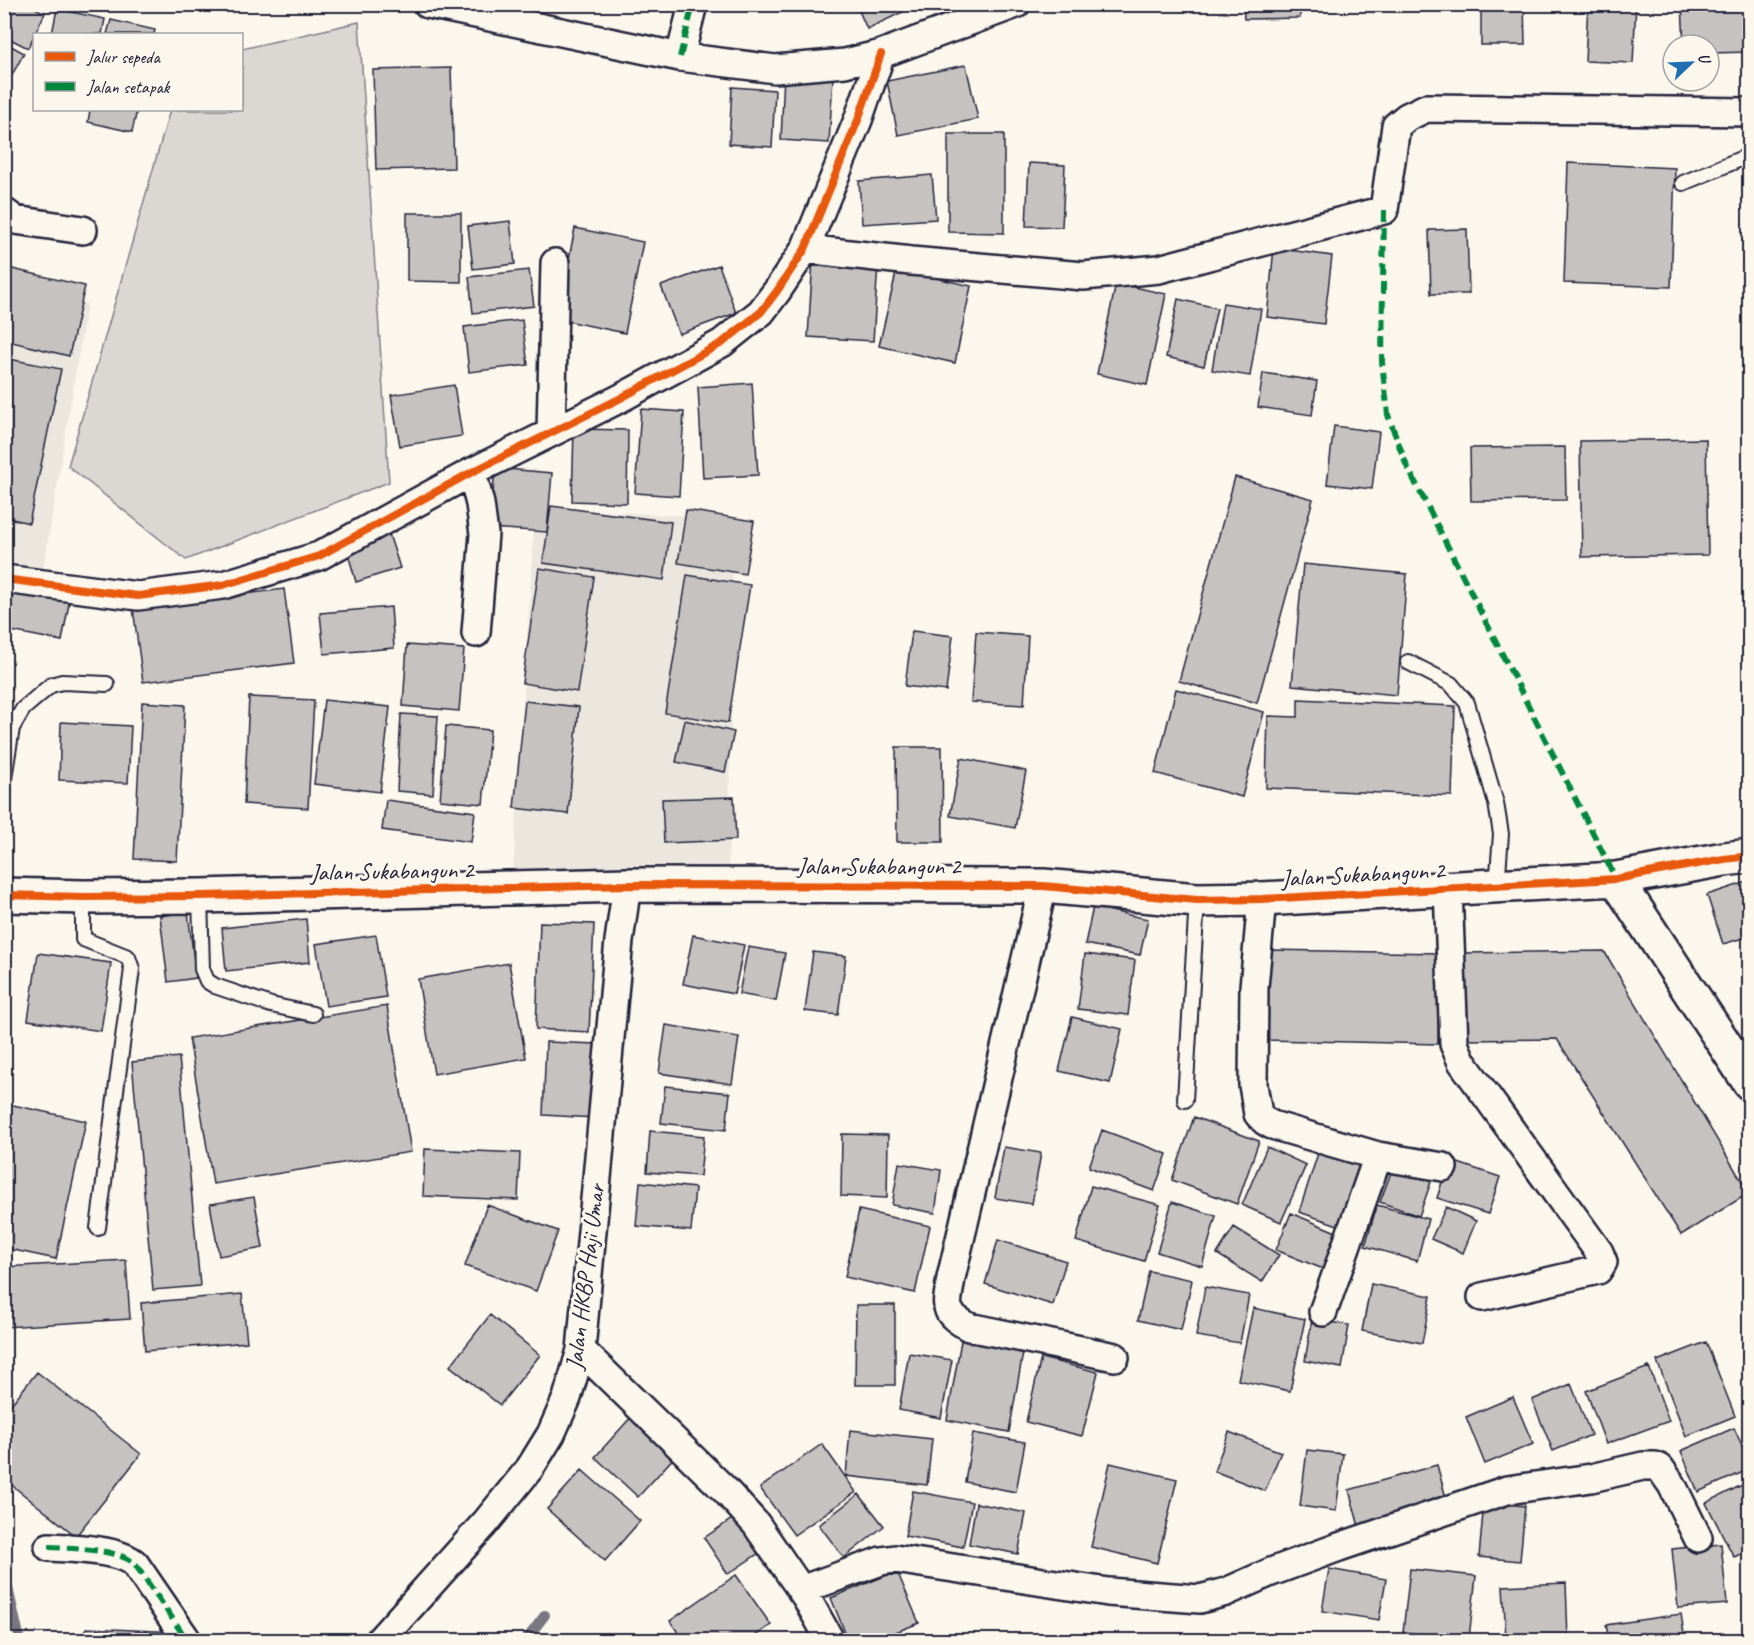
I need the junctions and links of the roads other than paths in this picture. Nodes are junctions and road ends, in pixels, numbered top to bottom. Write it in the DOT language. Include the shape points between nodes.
graph roads {
  1 [pos="428,4"];
  2 [pos="693,4"];
  3 [pos="1016,4"];
  4 [pos="515,13"];
  5 [pos="881,54"];
  6 [pos="680,57"];
  7 [pos="1749,112"];
  8 [pos="1749,155"];
  9 [pos="1683,183"];
  10 [pos="4,212"];
  11 [pos="82,230"];
  12 [pos="805,249"];
  13 [pos="555,263"];
  14 [pos="551,432"];
  15 [pos="472,472"];
  16 [pos="4,579"];
  17 [pos="476,633"];
  18 [pos="1408,662"];
  19 [pos="107,684"];
  20 [pos="4,778"];
  21 [pos="1749,856"];
  22 [pos="1616,879"];
  23 [pos="627,885"];
  24 [pos="1043,886"];
  25 [pos="1497,887"];
  26 [pos="1448,889"];
  27 [pos="4,895"];
  28 [pos="200,896"];
  29 [pos="83,897"];
  30 [pos="1262,899"];
  31 [pos="1197,900"];
  32 [pos="313,1014"];
  33 [pos="1749,1083"];
  34 [pos="1185,1101"];
  35 [pos="1378,1156"];
  36 [pos="1443,1167"];
  37 [pos="98,1228"];
  38 [pos="1482,1297"];
  39 [pos="1323,1312"];
  40 [pos="581,1350"];
  41 [pos="1115,1357"];
  42 [pos="1698,1538"];
  43 [pos="49,1546"];
  44 [pos="801,1590"];
  45 [pos="394,1636"];
  46 [pos="187,1641"];
  47 [pos="830,1641"];
  1 -- 4 [label="street"];
  2 -- 6 [label="street"];
  3 -- 5 [label="street"];
  4 -- 6 [label="street"];
  5 -- 6 [label="street" via="845,63 775,69"];
  5 -- 12 [label="street"];
  7 -- 12 [label="street" via="1426,108 1396,126 1384,210 1159,269 1083,276"];
  8 -- 9 [label="lane"];
  10 -- 11 [label="street" via="15,220"];
  12 -- 14 [label="street" via="760,312 722,343"];
  13 -- 14 [label="street"];
  14 -- 15 [label="street"];
  15 -- 16 [label="street" via="319,556 223,585 138,596"];
  15 -- 17 [label="street" via="484,534"];
  18 -- 25 [label="lane" via="1451,684 1467,703 1496,803 1501,834"];
  19 -- 20 [label="lane" via="51,685 23,709 12,728"];
  21 -- 22 [label="street, Jalan Sukabangun 2"];
  22 -- 25 [label="street, Jalan Sukabangun 2"];
  22 -- 33 [label="street"];
  23 -- 24 [label="street, Jalan Sukabangun 2"];
  23 -- 28 [label="street, Jalan Sukabangun 2"];
  23 -- 40 [label="street, Jalan HKBP Haji Umar" via="618,941"];
  24 -- 31 [label="street, Jalan Sukabangun 2"];
  24 -- 41 [label="street" via="947,1305 951,1316 969,1327"];
  25 -- 26 [label="street, Jalan Sukabangun 2"];
  26 -- 30 [label="street, Jalan Sukabangun 2"];
  26 -- 38 [label="street" via="1454,1044 1462,1062 1603,1262 1598,1270"];
  27 -- 29 [label="street, Jalan Sukabangun 2"];
  28 -- 29 [label="street, Jalan Sukabangun 2"];
  28 -- 32 [label="lane" via="202,969 207,981 271,1005"];
  29 -- 37 [label="lane" via="83,939 128,957 132,969"];
  30 -- 31 [label="street, Jalan Sukabangun 2"];
  30 -- 35 [label="street" via="1254,987 1253,1085 1258,1114 1272,1125"];
  31 -- 34 [label="lane"];
  35 -- 36 [label="street"];
  35 -- 39 [label="street"];
  40 -- 44 [label="street" via="725,1490 756,1524"];
  40 -- 45 [label="street, Jalan HKBP Haji Umar" via="567,1398 530,1468"];
  42 -- 44 [label="street" via="1660,1468 1643,1466 1507,1490 1200,1599 1108,1592 895,1559"];
  43 -- 46 [label="street" via="129,1558"];
  44 -- 47 [label="street"];
}
